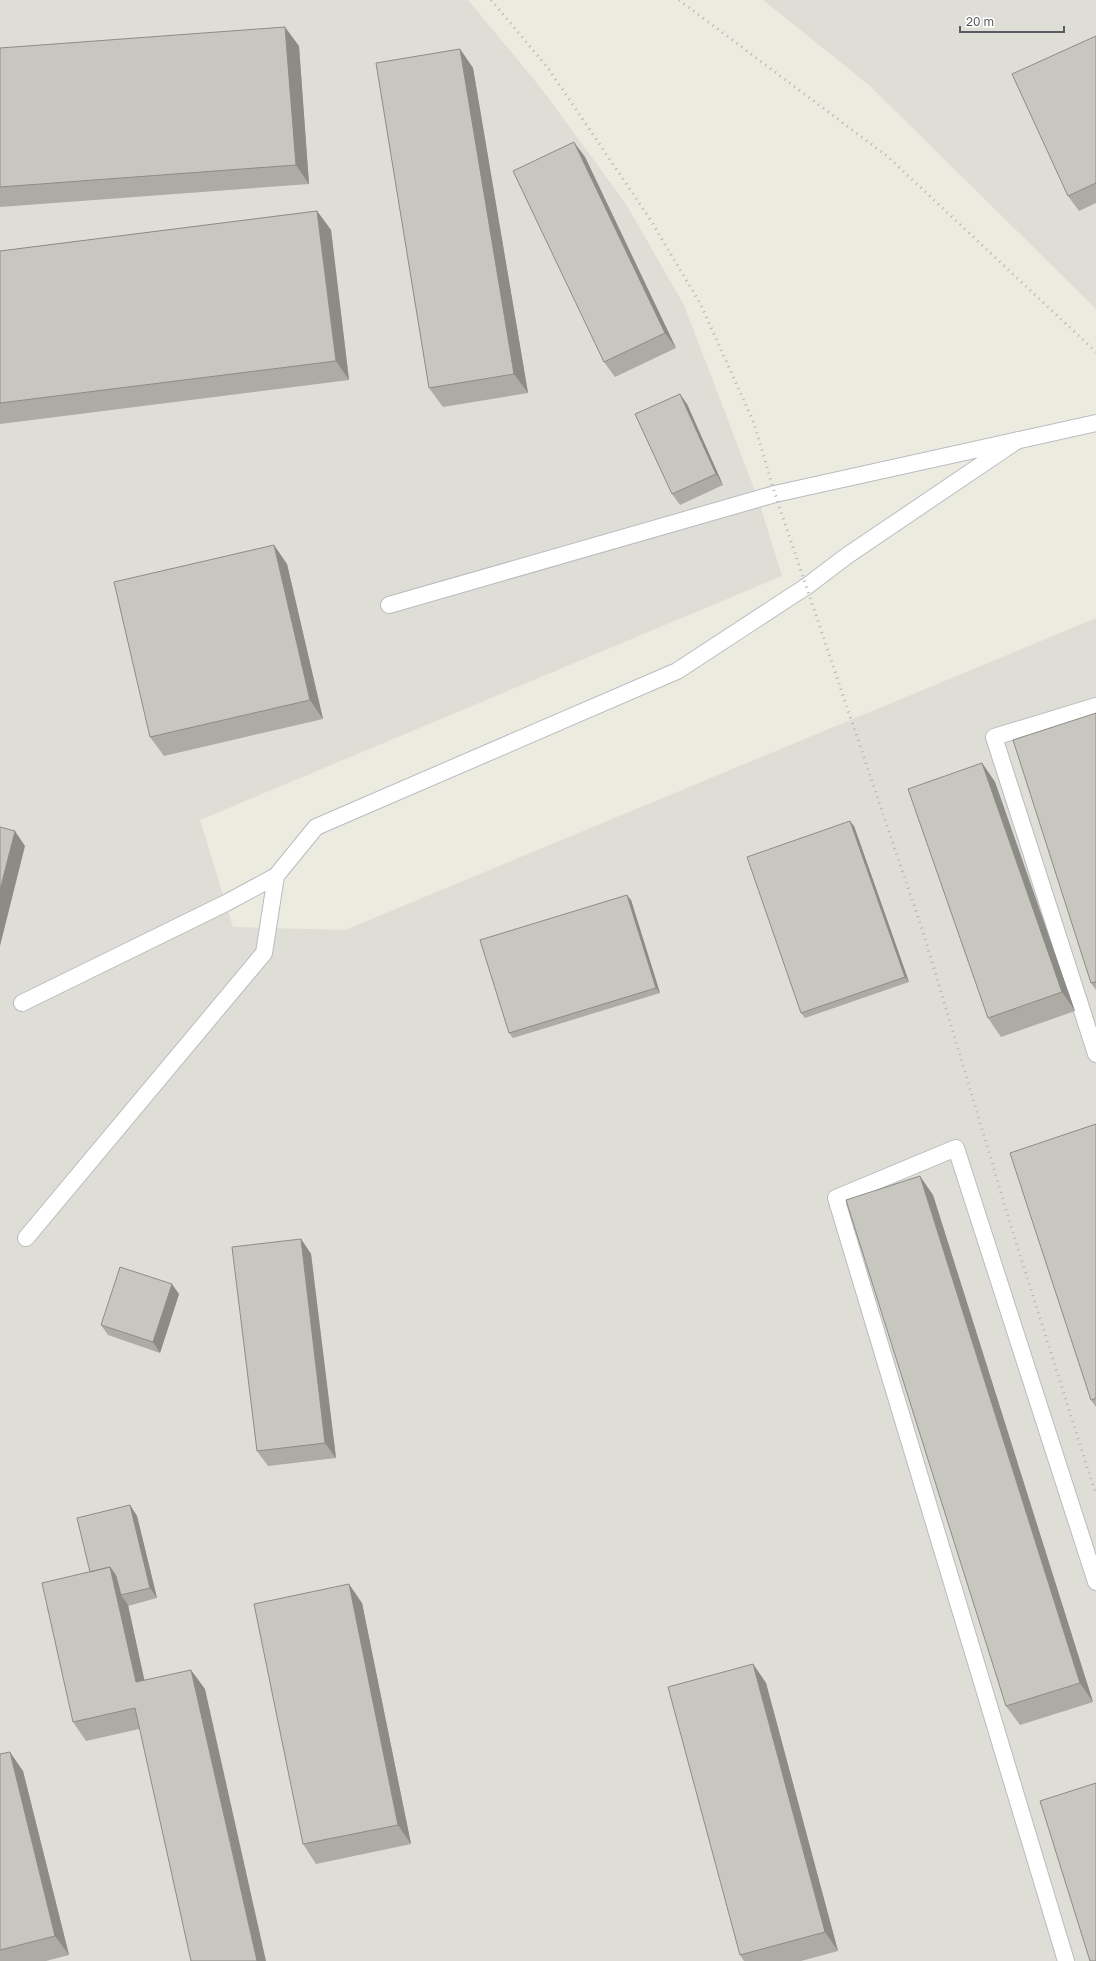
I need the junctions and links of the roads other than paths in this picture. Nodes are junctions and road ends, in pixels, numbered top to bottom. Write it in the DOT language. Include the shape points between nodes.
graph roads {
  1 [pos="1096,423"];
  2 [pos="1018,440"];
  3 [pos="389,605"];
  4 [pos="1096,706"];
  5 [pos="276,876"];
  6 [pos="22,1003"];
  7 [pos="1096,1054"];
  8 [pos="26,1238"];
  9 [pos="1096,1582"];
  10 [pos="1066,1961"];
  1 -- 2 [label="lane"];
  2 -- 3 [label="lane" via="775,494"];
  2 -- 5 [label="lane" via="848,555 807,586 677,671 316,827"];
  4 -- 7 [label="lane" via="994,737"];
  5 -- 6 [label="lane"];
  5 -- 8 [label="lane" via="264,953"];
  9 -- 10 [label="lane" via="956,1148 836,1198"];
}
